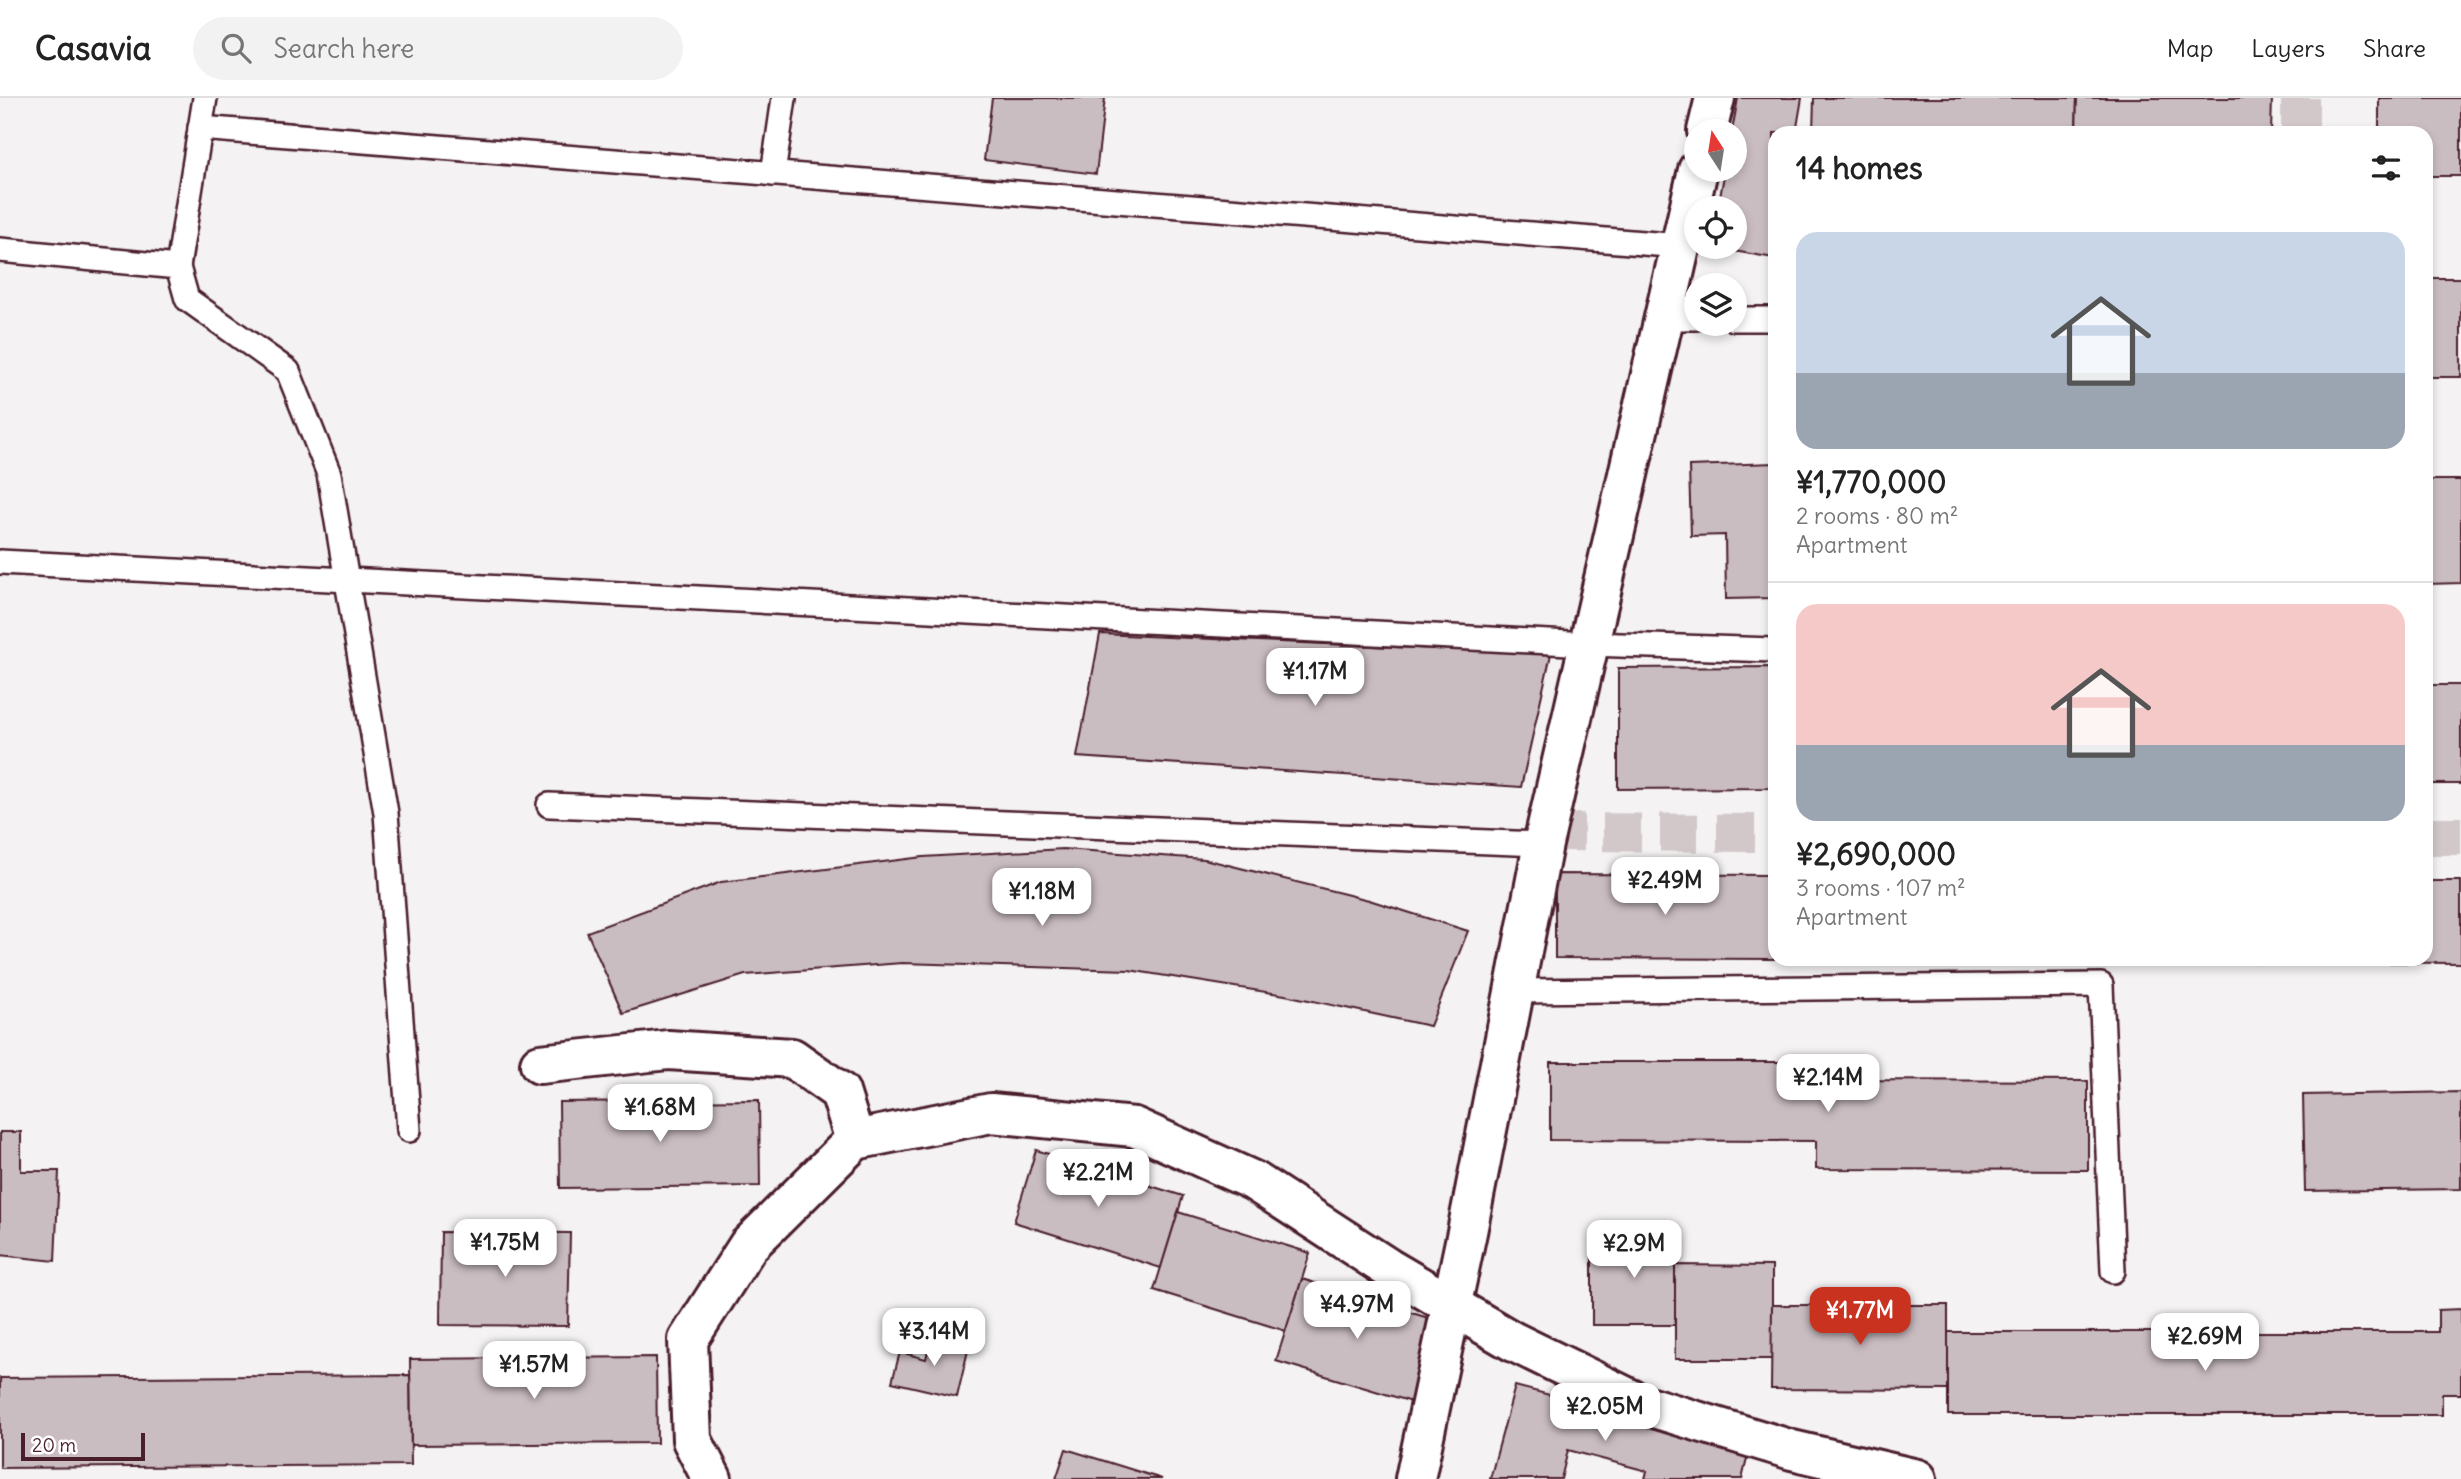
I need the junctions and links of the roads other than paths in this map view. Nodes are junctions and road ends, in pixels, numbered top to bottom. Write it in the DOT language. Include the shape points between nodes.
graph roads {
  1 [pos="205,98"];
  2 [pos="784,98"];
  3 [pos="1715,98"];
  4 [pos="1710,119"];
  5 [pos="201,128"];
  6 [pos="773,174"];
  7 [pos="1695,182"];
  8 [pos="1681,246"];
  9 [pos="0,250"];
  10 [pos="178,267"];
  11 [pos="1680,318"];
  12 [pos="1747,318"];
  13 [pos="1768,319"];
  14 [pos="0,562"];
  15 [pos="345,580"];
  16 [pos="1589,644"];
  17 [pos="1768,650"];
  18 [pos="549,805"];
  19 [pos="1543,844"];
  20 [pos="1515,991"];
  21 [pos="540,1064"];
  22 [pos="409,1130"];
  23 [pos="855,1140"];
  24 [pos="2113,1271"];
  25 [pos="1452,1305"];
  26 [pos="712,1479"];
  27 [pos="1415,1479"];
  28 [pos="1917,1479"];
  1 -- 5 [label="lane"];
  2 -- 6 [label="lane"];
  3 -- 4 [label="street"];
  5 -- 6 [label="lane"];
  5 -- 10 [label="lane"];
  6 -- 8 [label="lane"];
  7 -- 8 [label="street"];
  8 -- 11 [label="street"];
  9 -- 10 [label="lane"];
  10 -- 15 [label="lane" via="187,299 288,371 328,474"];
  11 -- 16 [label="street"];
  12 -- 13 [label="lane"];
  14 -- 15 [label="lane"];
  15 -- 16 [label="lane"];
  15 -- 22 [label="lane" via="386,813"];
  16 -- 17 [label="lane"];
  16 -- 19 [label="street"];
  18 -- 19 [label="lane"];
  19 -- 20 [label="street"];
  20 -- 24 [label="lane" via="2101,985"];
  20 -- 25 [label="street"];
  21 -- 23 [label="street" via="668,1050 792,1058 840,1092"];
  23 -- 25 [label="street" via="991,1113 1134,1127 1254,1181"];
  23 -- 26 [label="street" via="748,1246 688,1340 692,1440"];
  25 -- 27 [label="street"];
  25 -- 28 [label="street" via="1512,1341 1641,1404 1792,1450"];
}
